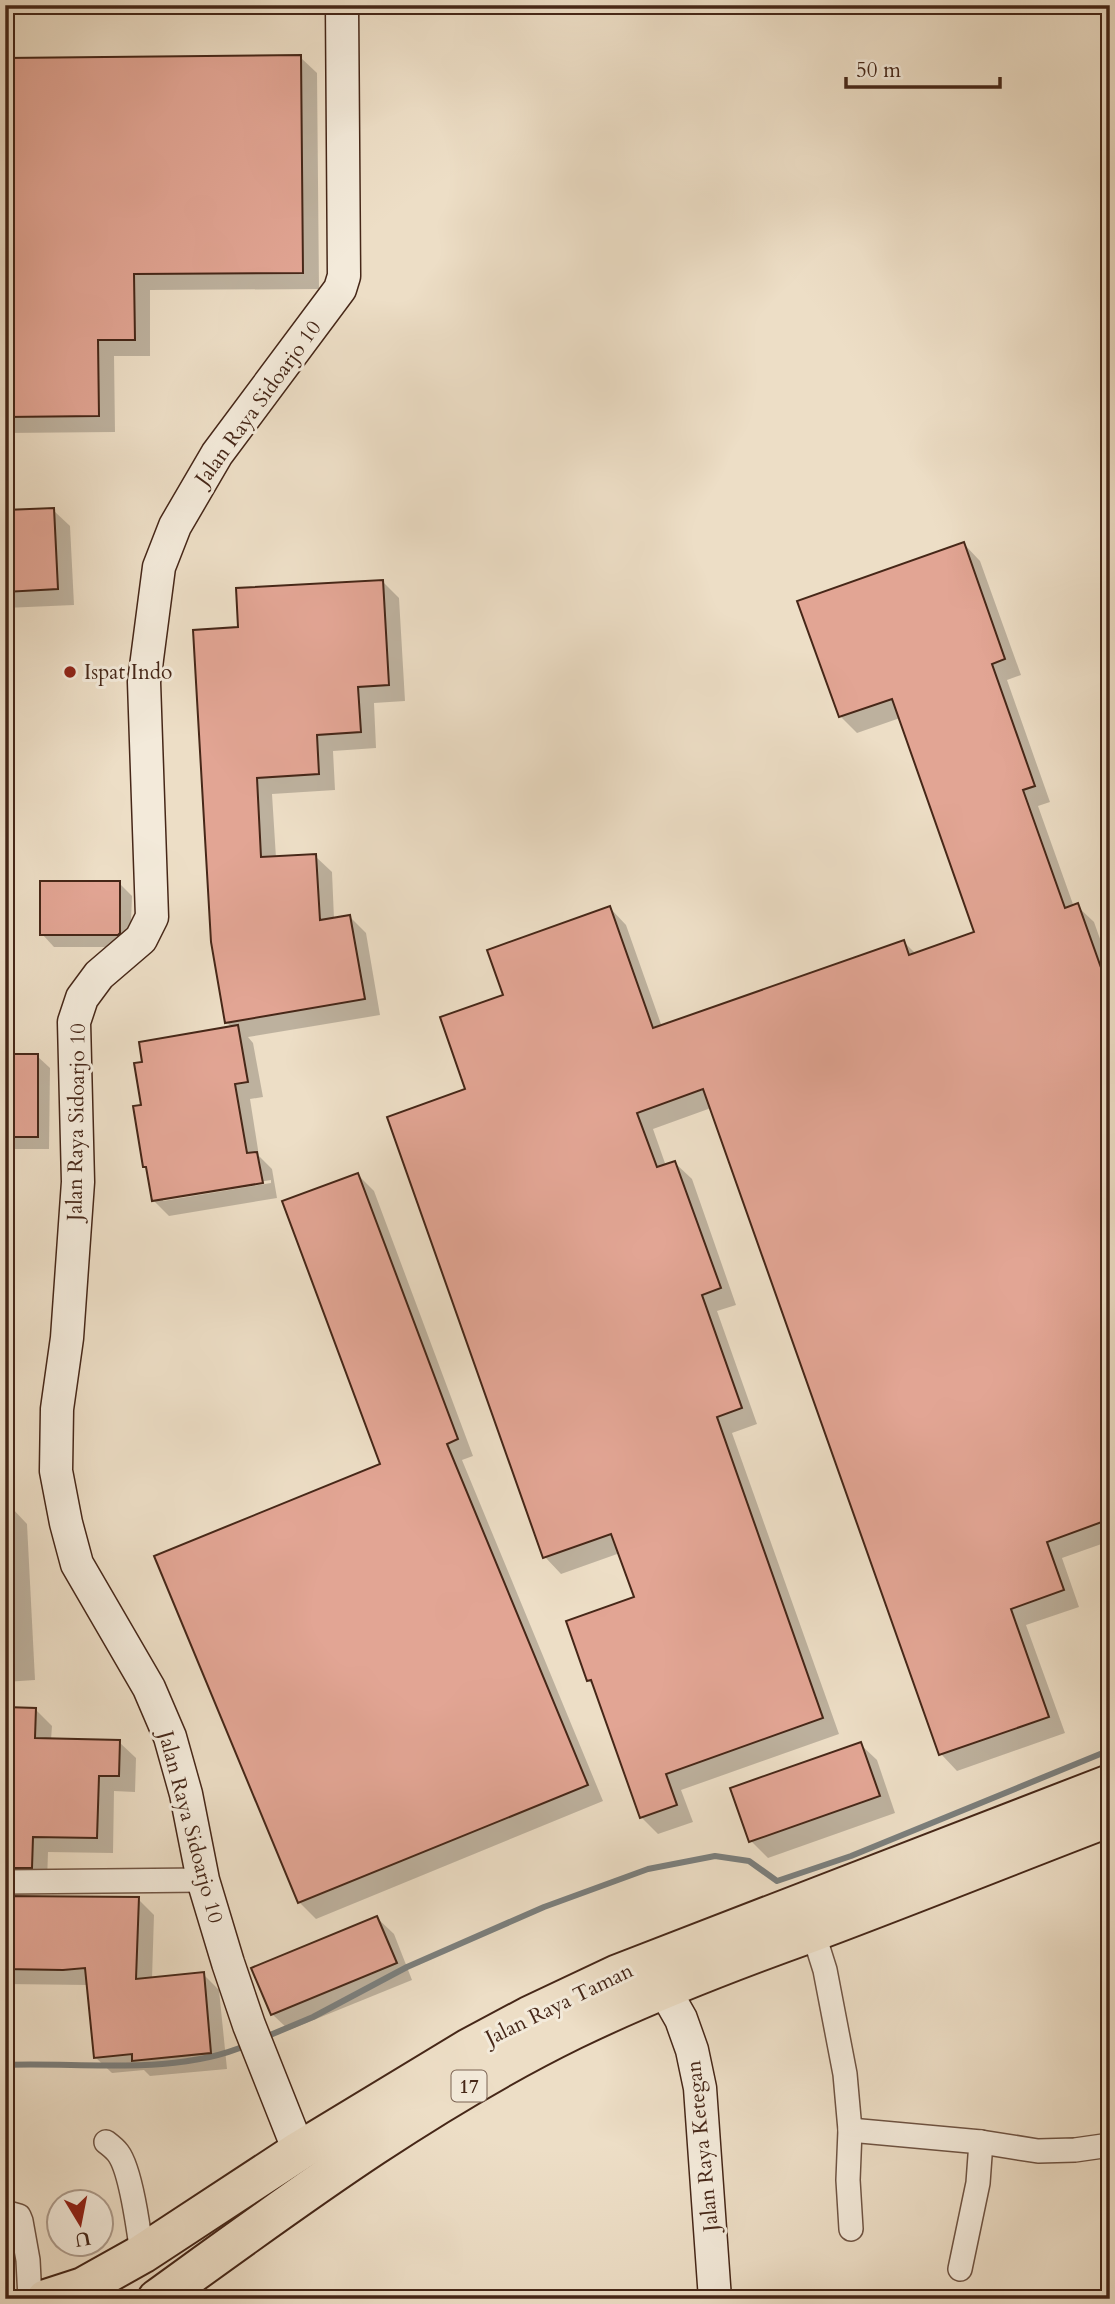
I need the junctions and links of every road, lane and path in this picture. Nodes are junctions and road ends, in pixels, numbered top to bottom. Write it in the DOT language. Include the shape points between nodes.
graph roads {
  1 [pos="342,5"];
  2 [pos="1110,1784"];
  3 [pos="1110,1817"];
  4 [pos="203,1880"];
  5 [pos="5,1882"];
  6 [pos="791,1926"];
  7 [pos="642,1981"];
  8 [pos="850,2130"];
  9 [pos="106,2141"];
  10 [pos="981,2142"];
  11 [pos="1110,2145"];
  12 [pos="299,2151"];
  13 [pos="5,2213"];
  14 [pos="851,2229"];
  15 [pos="142,2254"];
  16 [pos="960,2269"];
  17 [pos="30,2299"];
  18 [pos="46,2299"];
  19 [pos="157,2299"];
  20 [pos="715,2299"];
  1 -- 4 [label="street, Jalan Raya Sidoarjo 10" via="344,276 340,289 217,454 175,526 159,567 144,682 152,917 141,939 99,975 82,998 75,1022 78,1182 57,1409 56,1471 77,1564 149,1688 170,1737"];
  2 -- 6 [label="highway, Jalan Raya Taman / 17"];
  3 -- 6 [label="highway, Jalan Raya Taman / 17"];
  4 -- 5 [label="street"];
  4 -- 12 [label="street, Jalan Raya Sidoarjo 10" via="249,2025"];
  6 -- 7 [label="highway, Jalan Raya Taman / 17"];
  6 -- 8 [label="street" via="825,1970"];
  7 -- 12 [label="highway, Jalan Raya Taman / 17" via="468,2048"];
  7 -- 19 [label="highway, Jalan Raya Taman / 17" via="572,2030 399,2128"];
  7 -- 20 [label="street, Jalan Raya Ketegan" via="681,2019 692,2050 700,2088"];
  8 -- 10 [label="street"];
  8 -- 14 [label="street"];
  9 -- 15 [label="street" via="124,2166"];
  10 -- 11 [label="street" via="1038,2151"];
  10 -- 16 [label="street" via="978,2183"];
  12 -- 15 [label="highway, Jalan Raya Taman / 17"];
  13 -- 17 [label="street" via="19,2216 21,2221"];
  15 -- 18 [label="highway, Jalan Raya Taman / 17" via="83,2287"];
}
